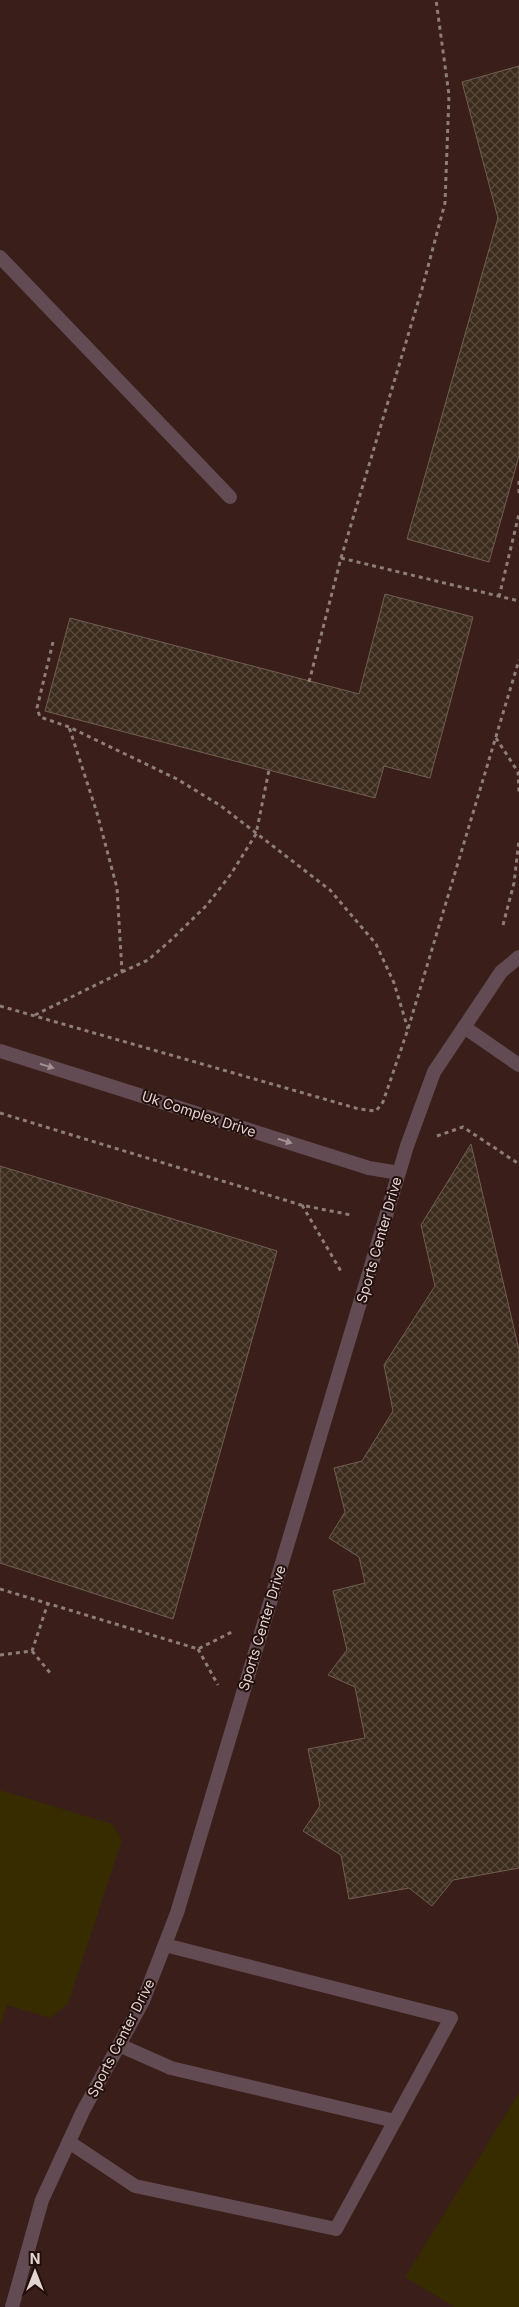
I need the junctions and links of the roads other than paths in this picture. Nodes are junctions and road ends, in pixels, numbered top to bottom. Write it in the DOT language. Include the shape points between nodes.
graph roads {
  1 [pos="0,257"];
  2 [pos="230,496"];
  3 [pos="519,957"];
  4 [pos="464,1028"];
  5 [pos="0,1051"];
  6 [pos="519,1065"];
  7 [pos="398,1173"];
  8 [pos="165,1944"];
  9 [pos="119,2044"];
  10 [pos="395,2121"];
  11 [pos="69,2142"];
  12 [pos="12,2307"];
  1 -- 2 [label="street"];
  3 -- 4 [label="street, Sports Center Drive" via="501,972"];
  4 -- 6 [label="street"];
  4 -- 7 [label="street, Sports Center Drive" via="434,1072"];
  5 -- 7 [label="street, Uk Complex Drive, one-way" via="369,1168"];
  7 -- 8 [label="street, Sports Center Drive" via="180,1904"];
  8 -- 9 [label="street, Sports Center Drive" via="143,2001"];
  8 -- 10 [label="street" via="451,2018"];
  9 -- 10 [label="street" via="171,2068"];
  9 -- 11 [label="street, Sports Center Drive"];
  10 -- 11 [label="street" via="336,2229 135,2186"];
  11 -- 12 [label="street, Sports Center Drive" via="42,2200"];
}
